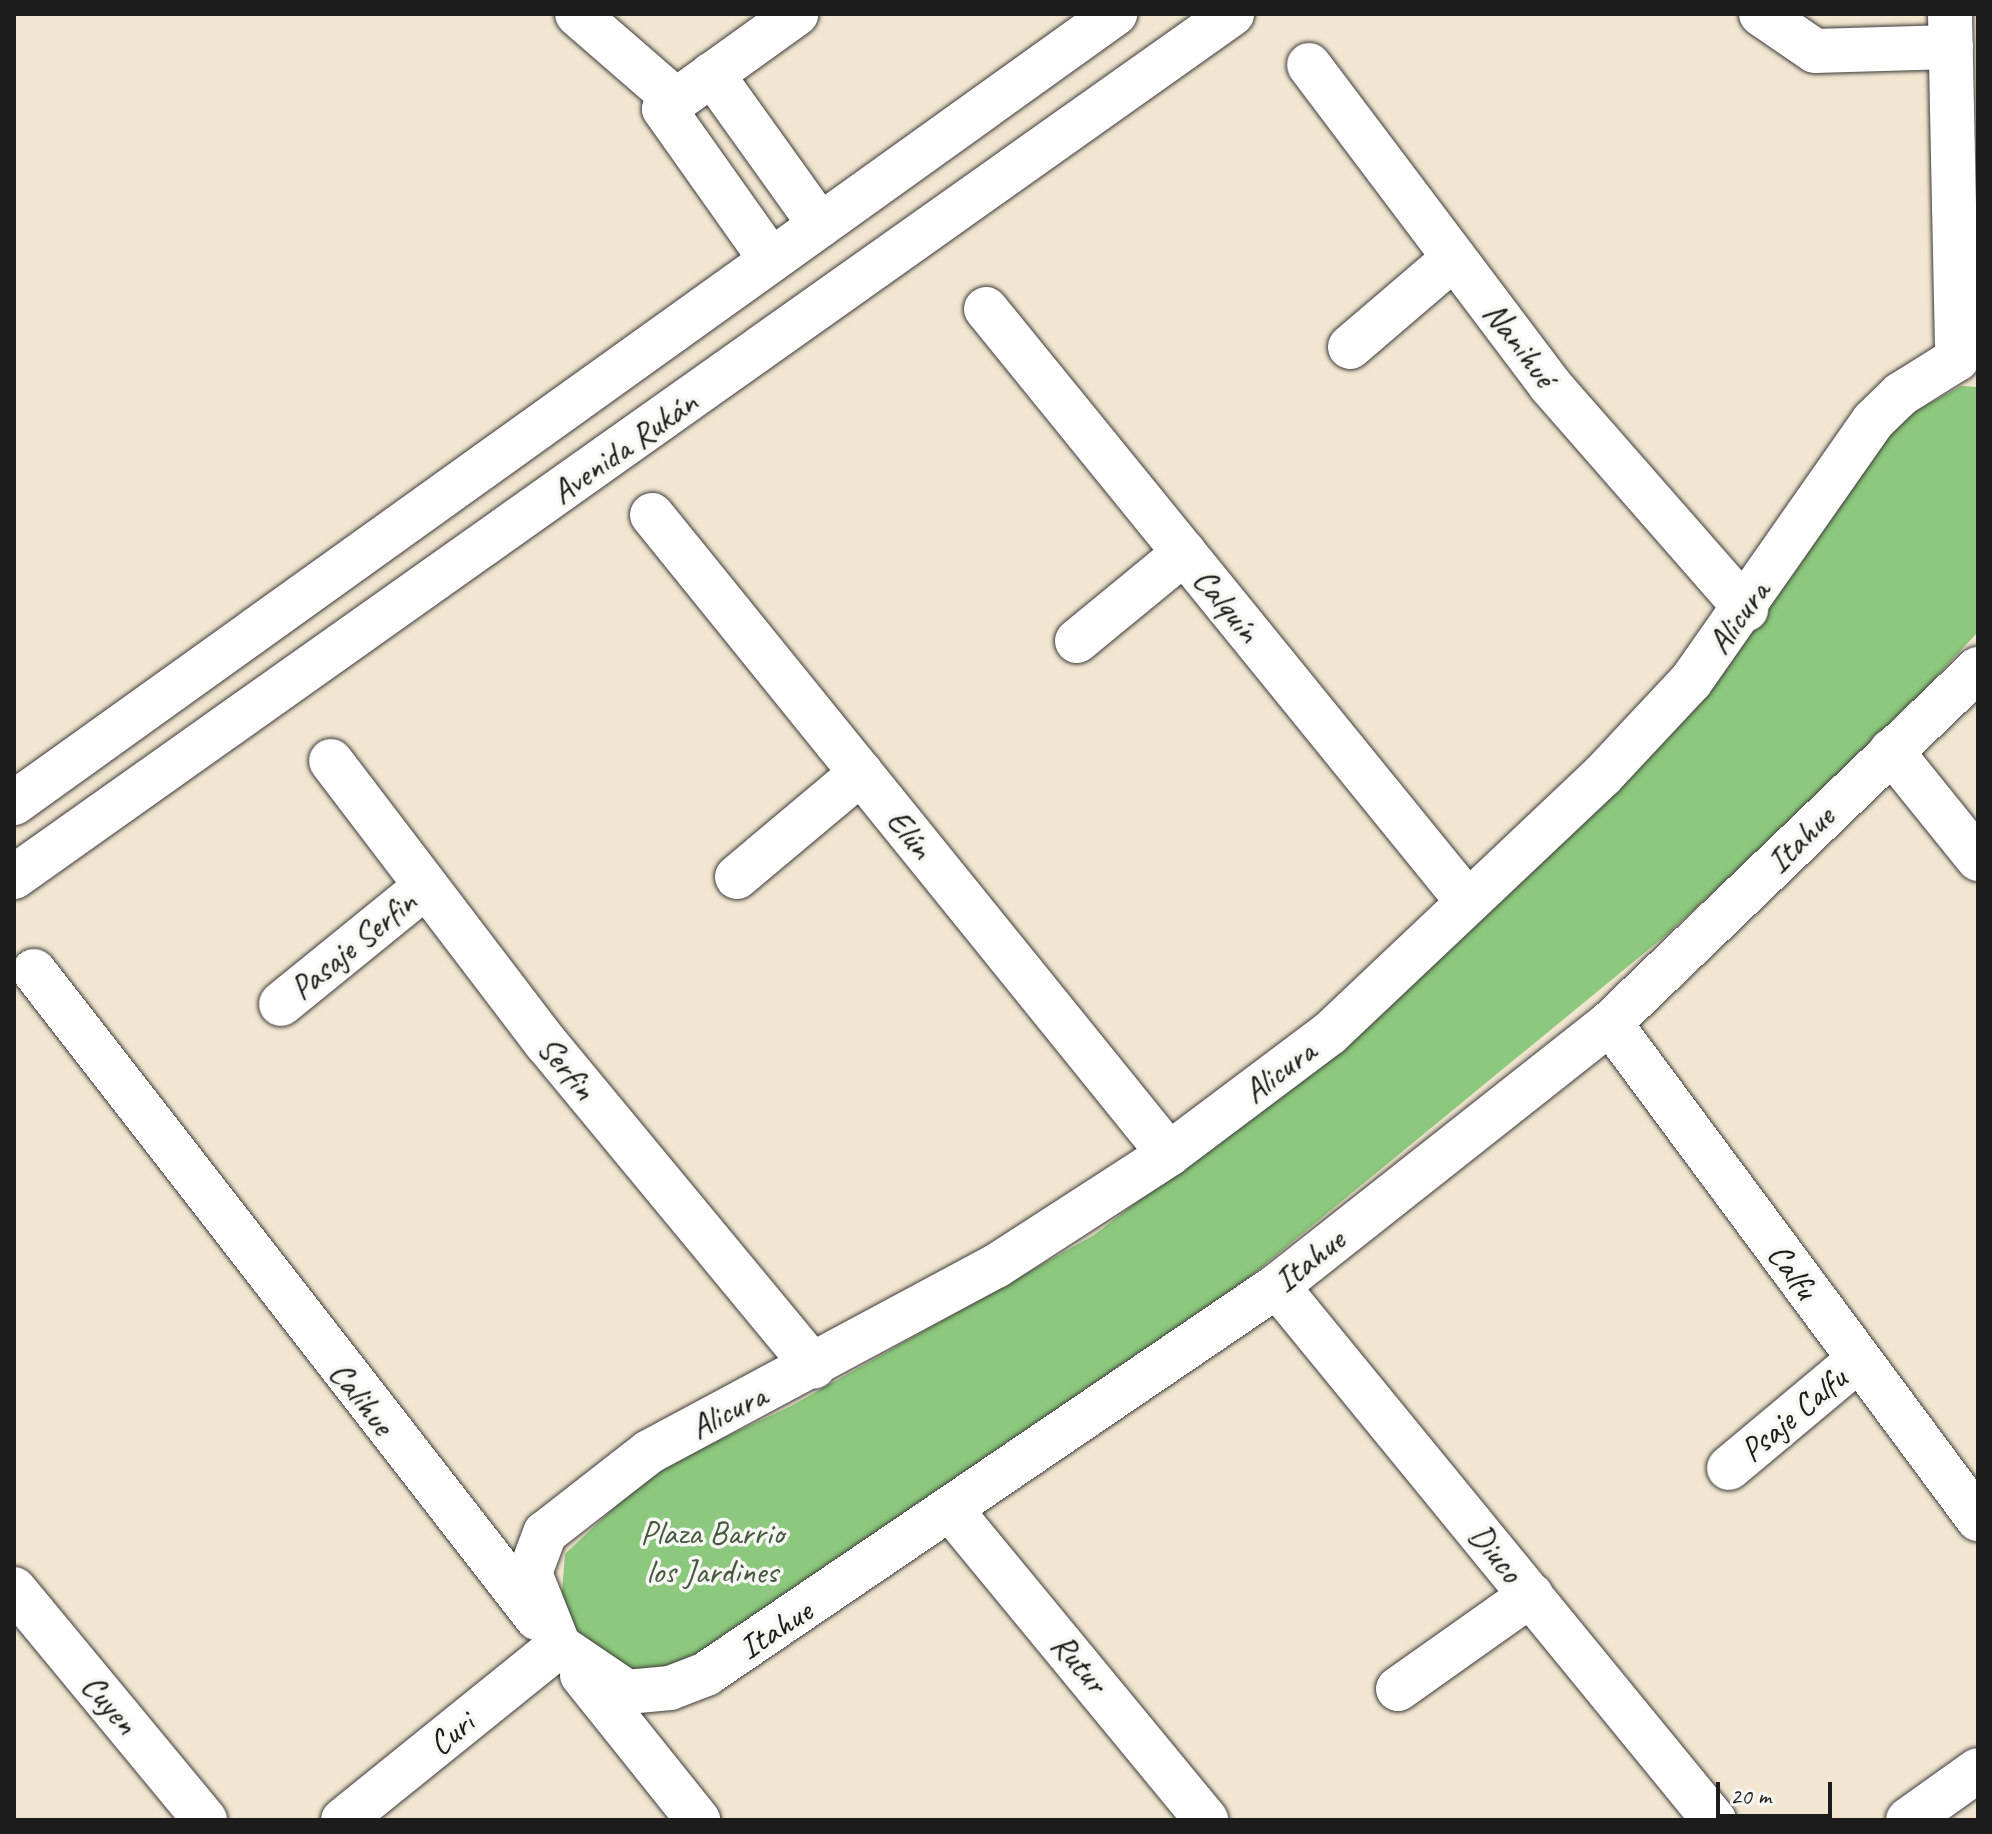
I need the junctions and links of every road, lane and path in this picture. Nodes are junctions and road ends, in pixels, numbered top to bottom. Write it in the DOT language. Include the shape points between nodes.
graph roads {
  1 [pos="577,14"];
  2 [pos="796,14"];
  3 [pos="1115,14"];
  4 [pos="1232,14"];
  5 [pos="1761,14"];
  6 [pos="1950,30"];
  7 [pos="1309,65"];
  8 [pos="712,74"];
  9 [pos="670,105"];
  10 [pos="820,225"];
  11 [pos="1454,258"];
  12 [pos="771,260"];
  13 [pos="986,309"];
  14 [pos="1350,347"];
  15 [pos="1967,361"];
  16 [pos="555,416"];
  17 [pos="593,469"];
  18 [pos="652,515"];
  19 [pos="1184,553"];
  20 [pos="1746,609"];
  21 [pos="1077,641"];
  22 [pos="1978,669"];
  23 [pos="1891,751"];
  24 [pos="331,761"];
  25 [pos="861,773"];
  26 [pos="14,803"];
  27 [pos="1978,859"];
  28 [pos="14,877"];
  29 [pos="737,877"];
  30 [pos="425,887"];
  31 [pos="1468,902"];
  32 [pos="34,971"];
  33 [pos="281,1004"];
  34 [pos="1610,1023"];
  35 [pos="1169,1154"];
  36 [pos="1277,1286"];
  37 [pos="1858,1360"];
  38 [pos="814,1367"];
  39 [pos="1729,1468"];
  40 [pos="950,1509"];
  41 [pos="1978,1519"];
  42 [pos="14,1589"];
  43 [pos="1531,1595"];
  44 [pos="559,1646"];
  45 [pos="1398,1689"];
  46 [pos="1978,1770"];
  47 [pos="205,1820"];
  48 [pos="343,1820"];
  49 [pos="698,1820"];
  50 [pos="1206,1820"];
  51 [pos="1714,1820"];
  52 [pos="1908,1820"];
  1 -- 9 [label="street"];
  2 -- 8 [label="street"];
  3 -- 10 [label="street, Avenida Rukán"];
  4 -- 17 [label="street, Avenida Rukán"];
  5 -- 6 [label="street" via="1815,51"];
  6 -- 15 [label="street"];
  7 -- 11 [label="street, Nanihué"];
  8 -- 9 [label="street"];
  8 -- 10 [label="street"];
  9 -- 12 [label="street"];
  10 -- 12 [label="street, Avenida Rukán"];
  11 -- 14 [label="street"];
  11 -- 20 [label="street, Nanihué" via="1550,385"];
  12 -- 16 [label="street, Avenida Rukán"];
  13 -- 19 [label="street, Calquín"];
  15 -- 20 [label="street, Alicura" via="1901,394 1873,421"];
  16 -- 17 [label="street"];
  16 -- 26 [label="street, Avenida Rukán"];
  17 -- 28 [label="street, Avenida Rukán"];
  18 -- 25 [label="street, Elún"];
  19 -- 21 [label="street"];
  19 -- 31 [label="street, Calquín"];
  20 -- 31 [label="street, Alicura" via="1691,681 1602,776"];
  22 -- 23 [label="street, Itahue"];
  23 -- 27 [label="street"];
  23 -- 34 [label="street, Itahue"];
  24 -- 30 [label="street, Serfin"];
  25 -- 29 [label="street"];
  25 -- 35 [label="street, Elún"];
  30 -- 33 [label="street, Pasaje Serfin"];
  30 -- 38 [label="street, Serfin" via="546,1043"];
  31 -- 35 [label="street, Alicura" via="1329,1034"];
  32 -- 44 [label="street, Calihue"];
  34 -- 36 [label="street, Itahue"];
  34 -- 37 [label="street, Calfu"];
  35 -- 38 [label="street, Alicura" via="996,1266"];
  36 -- 40 [label="street, Itahue"];
  36 -- 43 [label="street, Diuco"];
  37 -- 39 [label="street, Psaje Calfu"];
  37 -- 41 [label="street, Calfu"];
  38 -- 44 [label="street, Alicura" via="649,1452 545,1533 530,1573"];
  40 -- 44 [label="street, Itahue" via="706,1674 670,1688 627,1692"];
  40 -- 50 [label="street, Rutur"];
  42 -- 47 [label="street, Cuyen"];
  43 -- 45 [label="street"];
  43 -- 51 [label="street, Diuco"];
  44 -- 48 [label="street, Curi"];
  44 -- 49 [label="street, Calihue"];
  46 -- 52 [label="street"];
}
